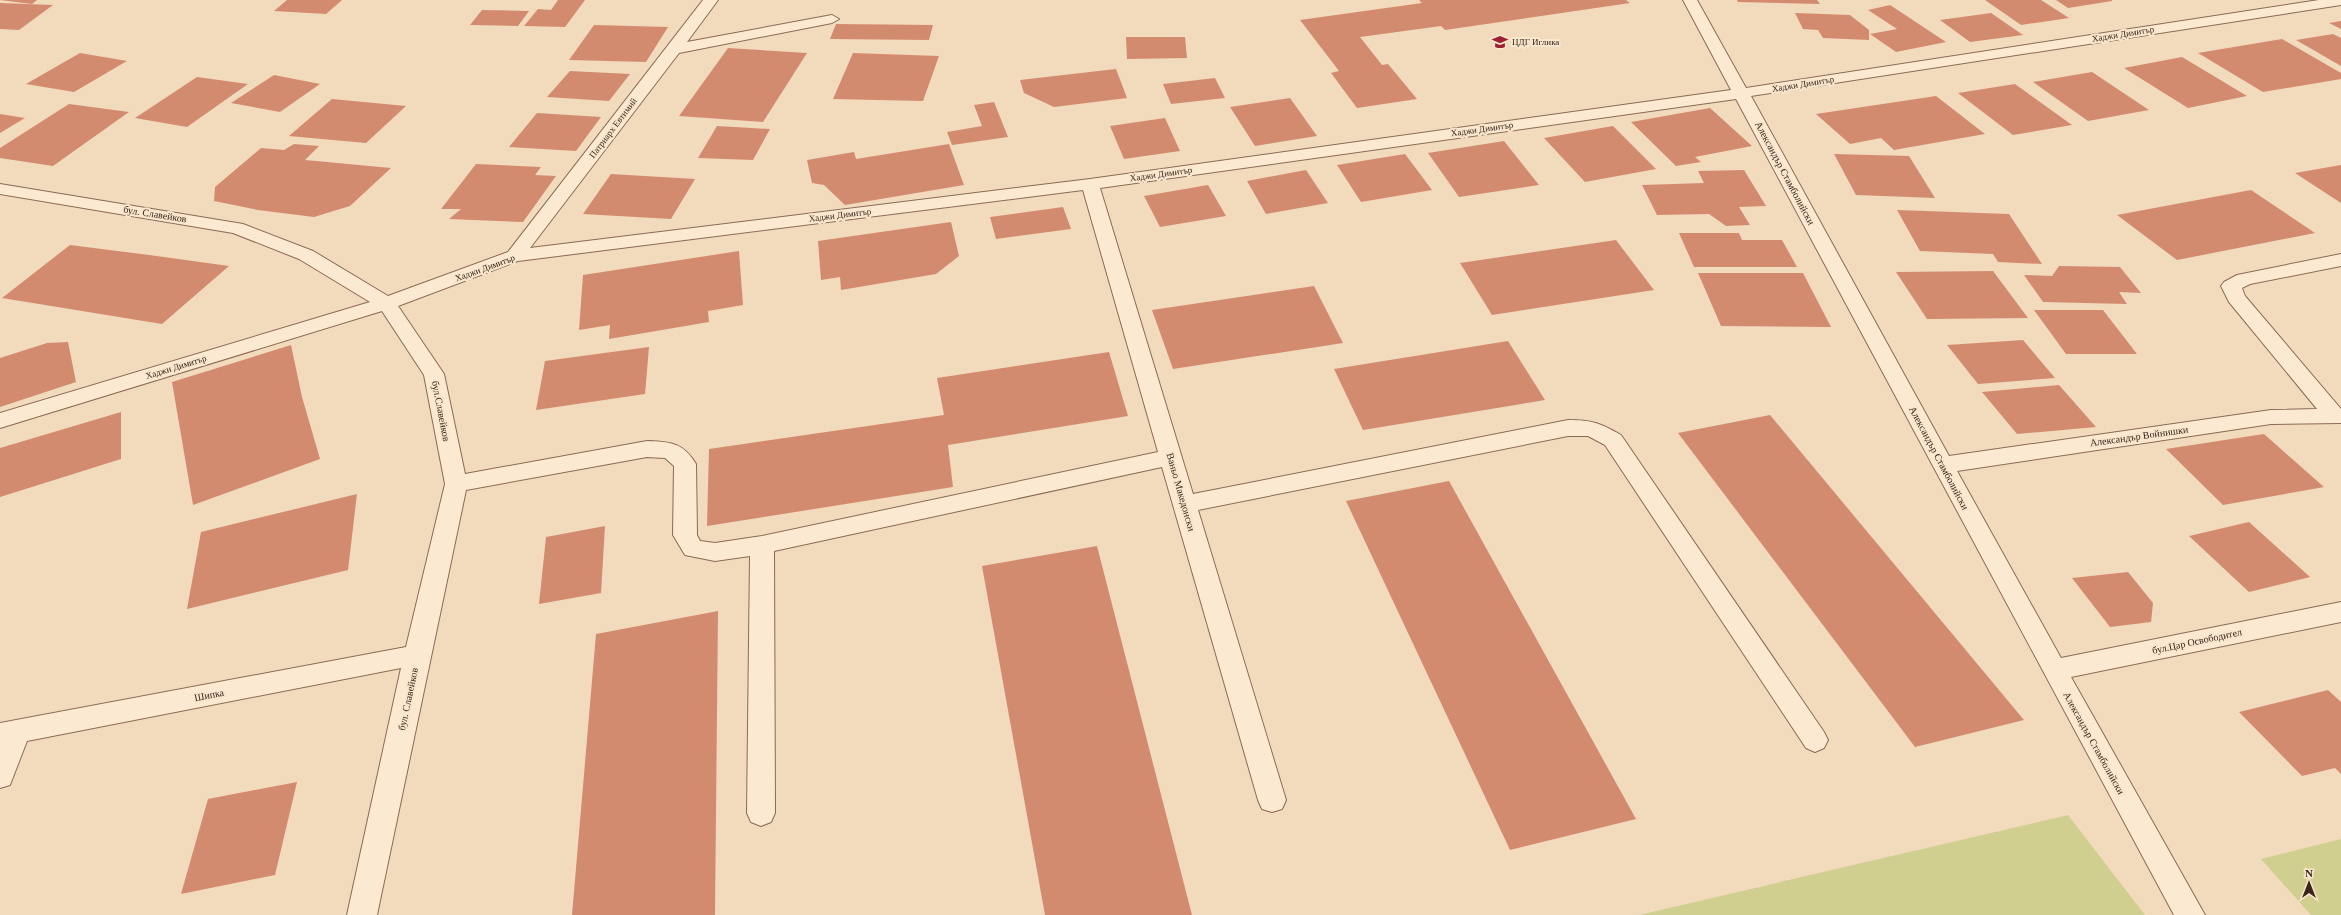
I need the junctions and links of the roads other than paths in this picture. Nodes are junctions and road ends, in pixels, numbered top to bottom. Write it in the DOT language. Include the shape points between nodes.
graph roads {
  1 [pos="711,0"];
  2 [pos="1690,0"];
  3 [pos="2341,1"];
  4 [pos="832,19"];
  5 [pos="674,49"];
  6 [pos="1742,93"];
  7 [pos="1090,184"];
  8 [pos="0,188"];
  9 [pos="516,256"];
  10 [pos="2341,260"];
  11 [pos="386,303"];
  12 [pos="2338,416"];
  13 [pos="0,422"];
  14 [pos="1170,457"];
  15 [pos="1943,465"];
  16 [pos="456,484"];
  17 [pos="1184,504"];
  18 [pos="762,545"];
  19 [pos="2341,612"];
  20 [pos="417,655"];
  21 [pos="2054,670"];
  22 [pos="9,733"];
  23 [pos="1815,740"];
  24 [pos="0,776"];
  25 [pos="1272,800"];
  26 [pos="761,813"];
  27 [pos="362,915"];
  28 [pos="2190,915"];
  1 -- 5 [label="street, Патриарх Евтимий"];
  2 -- 6 [label="street, Александър Стамболийски"];
  3 -- 6 [label="street, Хаджи Димитър"];
  4 -- 5 [label="street"];
  5 -- 9 [label="street, Патриарх Евтимий"];
  6 -- 7 [label="street, Хаджи Димитър"];
  6 -- 15 [label="street, Александър Стамболийски"];
  7 -- 9 [label="street, Хаджи Димитър"];
  7 -- 14 [label="street, Ваньо Македонски"];
  8 -- 11 [label="street, бул. Славейков" via="237,228 306,255"];
  9 -- 11 [label="street, Хаджи Димитър"];
  10 -- 12 [label="street, Александър Войнишки" via="2244,279 2231,286 2236,298"];
  11 -- 13 [label="street, Хаджи Димитър"];
  11 -- 16 [label="street, бул.Славейков" via="434,374"];
  12 -- 15 [label="street, Александър Войнишки" via="2271,417"];
  14 -- 17 [label="street, Ваньо Македонски"];
  14 -- 18 [label="street"];
  15 -- 21 [label="street, Александър Стамболийски"];
  16 -- 18 [label="street" via="647,448 671,450 685,464 685,535 693,549 715,552"];
  16 -- 20 [label="street, бул. Славейков"];
  17 -- 23 [label="street" via="1568,428 1592,428 1612,440"];
  17 -- 25 [label="street, Ваньо Македонски"];
  18 -- 26 [label="street"];
  19 -- 21 [label="street, бул.Цар Освободител"];
  20 -- 22 [label="street, Шипка"];
  20 -- 27 [label="street, бул. Славейков"];
  21 -- 28 [label="street, Александър Стамболийски"];
  22 -- 24 [label="street"];
}
